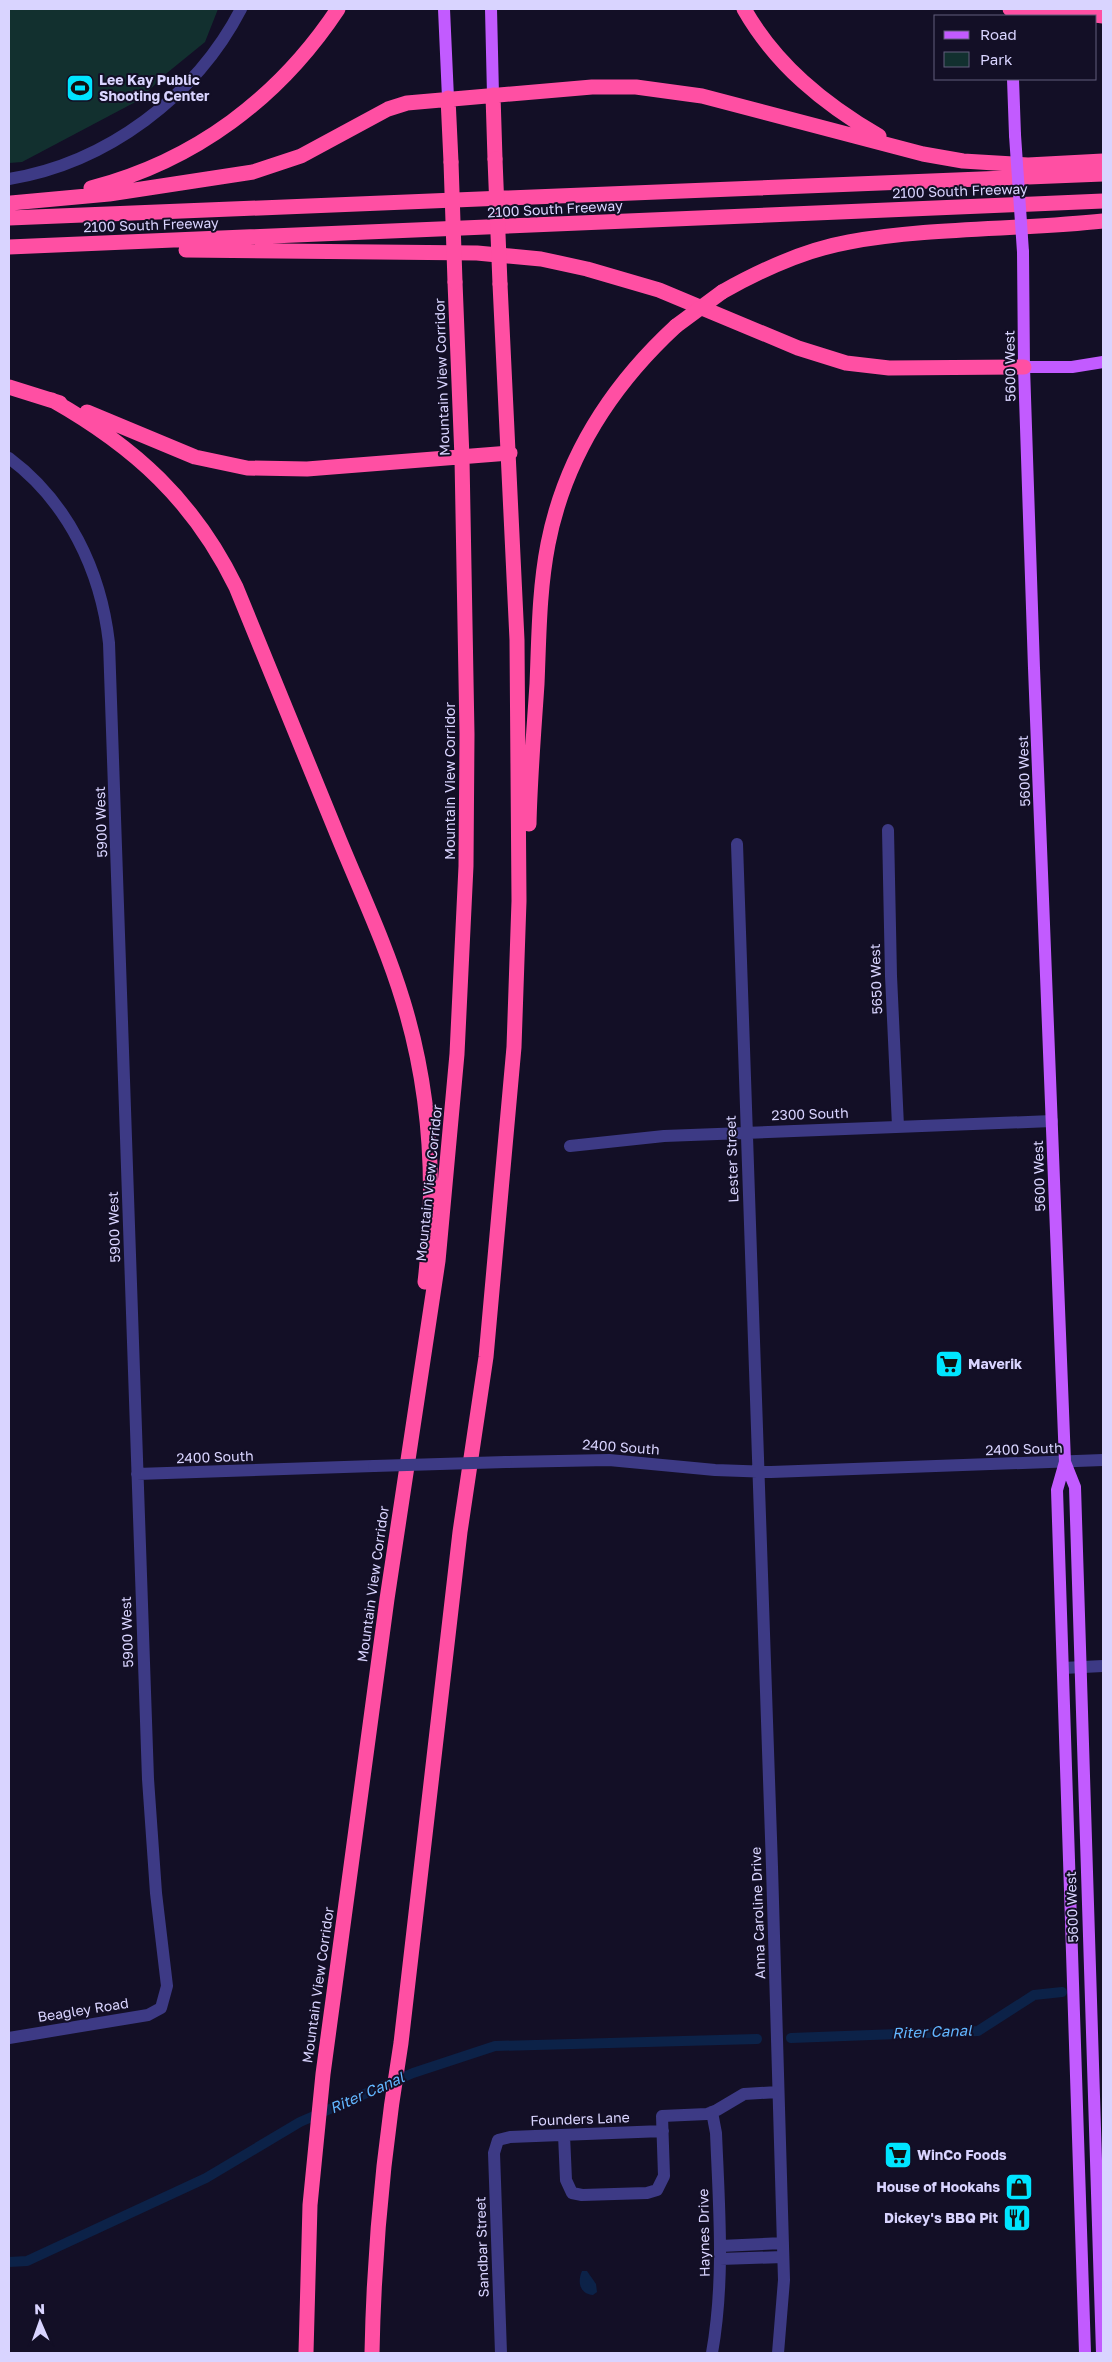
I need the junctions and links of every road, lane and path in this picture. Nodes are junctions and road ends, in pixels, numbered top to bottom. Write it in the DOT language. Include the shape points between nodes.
graph roads {
  1 [pos="241,9"];
  2 [pos="338,9"];
  3 [pos="444,9"];
  4 [pos="491,9"];
  5 [pos="744,9"];
  6 [pos="1010,9"];
  7 [pos="1095,15"];
  8 [pos="1013,80"];
  9 [pos="493,95"];
  10 [pos="448,98"];
  11 [pos="906,148"];
  12 [pos="1103,161"];
  13 [pos="1103,174"];
  14 [pos="9,179"];
  15 [pos="1103,201"];
  16 [pos="10,208"];
  17 [pos="1103,221"];
  18 [pos="74,244"];
  19 [pos="9,247"];
  20 [pos="1103,362"];
  21 [pos="1024,368"];
  22 [pos="9,387"];
  23 [pos="52,400"];
  24 [pos="510,453"];
  25 [pos="9,458"];
  26 [pos="462,458"];
  27 [pos="888,830"];
  28 [pos="737,844"];
  29 [pos="514,1047"];
  30 [pos="1052,1121"];
  31 [pos="898,1126"];
  32 [pos="746,1132"];
  33 [pos="570,1146"];
  34 [pos="419,1381"];
  35 [pos="1103,1460"];
  36 [pos="1064,1462"];
  37 [pos="757,1472"];
  38 [pos="137,1474"];
  39 [pos="1103,1666"];
  40 [pos="1080,1667"];
  41 [pos="1062,1668"];
  42 [pos="161,2008"];
  43 [pos="9,2038"];
  44 [pos="778,2092"];
  45 [pos="712,2112"];
  46 [pos="663,2131"];
  47 [pos="564,2135"];
  48 [pos="498,2140"];
  49 [pos="783,2243"];
  50 [pos="1082,2250"];
  51 [pos="720,2253"];
  52 [pos="783,2257"];
  53 [pos="306,2353"];
  54 [pos="372,2353"];
  55 [pos="501,2353"];
  56 [pos="712,2353"];
  57 [pos="778,2353"];
  58 [pos="1086,2353"];
  59 [pos="1102,2353"];
  1 -- 14 [label="street" via="189,82 158,110 116,139 58,167"];
  2 -- 16 [label="highway" via="282,79 234,120 199,144 154,168 109,184"];
  3 -- 10 [label="main road, Mountain View Corridor"];
  4 -- 9 [label="main road"];
  5 -- 11 [label="highway" via="774,54 804,83 861,126"];
  6 -- 7 [label="highway" via="1046,9"];
  8 -- 21 [label="main road, 5600 West, bridge" via="1023,252"];
  9 -- 10 [label="highway"];
  9 -- 11 [label="highway" via="592,87 659,89 702,96"];
  9 -- 24 [label="highway, bridge"];
  10 -- 16 [label="highway" via="397,106 315,150 253,172"];
  10 -- 26 [label="highway, Mountain View Corridor, bridge"];
  11 -- 12 [label="highway" via="943,158 982,163 1028,165"];
  13 -- 16 [label="highway, 2100 South Freeway"];
  15 -- 18 [label="highway, 2100 South Freeway"];
  17 -- 29 [label="highway, bridge" via="848,242 792,258 722,292 676,326 645,354 604,406 575,459 551,530 542,589 521,988"];
  18 -- 19 [label="highway, 2100 South Freeway"];
  18 -- 21 [label="highway" via="149,249 477,253 525,257 587,268 659,290 846,364 889,368"];
  20 -- 21 [label="main road" via="1072,367"];
  21 -- 30 [label="main road, 5600 West"];
  22 -- 23 [label="highway"];
  23 -- 26 [label="highway" via="187,454 247,468 293,469"];
  23 -- 34 [label="highway" via="98,428 150,468 187,508 216,549 236,587 391,967 416,1054 429,1145 430,1221"];
  24 -- 26 [label="highway"];
  24 -- 29 [label="highway" via="519,751 519,901"];
  25 -- 38 [label="street, 5900 West" via="60,511 74,533 96,579 107,623"];
  26 -- 34 [label="highway, Mountain View Corridor" via="467,734 462,983 438,1261"];
  27 -- 31 [label="street, 5650 West" via="890,976"];
  28 -- 32 [label="street, Lester Street"];
  29 -- 54 [label="highway" via="486,1357 460,1532 401,2043 389,2116"];
  30 -- 31 [label="street, 2300 South"];
  30 -- 36 [label="main road, 5600 West"];
  31 -- 32 [label="street, 2300 South"];
  32 -- 33 [label="street, 2300 South" via="630,1138"];
  32 -- 37 [label="street, Lester Street"];
  34 -- 53 [label="highway, Mountain View Corridor" via="323,2074 310,2205"];
  35 -- 36 [label="street, 2400 South"];
  36 -- 37 [label="street, 2400 South"];
  36 -- 40 [label="main road, 5600 West" via="1075,1487"];
  36 -- 41 [label="main road, 5600 West" via="1057,1490"];
  37 -- 38 [label="street, 2400 South, bridge" via="609,1460"];
  37 -- 44 [label="street, Anna Caroline Drive"];
  38 -- 42 [label="street, 5900 West" via="148,1778 167,1986"];
  39 -- 40 [label="street"];
  40 -- 41 [label="street"];
  40 -- 59 [label="main road, 5600 West"];
  41 -- 50 [label="main road, 5600 West"];
  42 -- 43 [label="street, Beagley Road" via="141,2016"];
  44 -- 45 [label="street" via="744,2094"];
  44 -- 49 [label="street, Anna Caroline Drive"];
  45 -- 46 [label="street" via="662,2116"];
  45 -- 51 [label="street, Haynes Drive" via="716,2133"];
  46 -- 47 [label="street, Founders Lane"];
  46 -- 47 [label="street" via="664,2176 657,2190 582,2196 569,2191"];
  47 -- 48 [label="street, Founders Lane"];
  48 -- 55 [label="street, Sandbar Street" via="494,2153"];
  49 -- 51 [label="street"];
  49 -- 52 [label="street, Anna Caroline Drive"];
  50 -- 58 [label="main road, 5600 West"];
  50 -- 59 [label="main road" via="1091,2274 1093,2342"];
  51 -- 52 [label="street"];
  51 -- 56 [label="street, Haynes Drive" via="719,2303"];
  52 -- 57 [label="street, Anna Caroline Drive" via="784,2299"];
}
